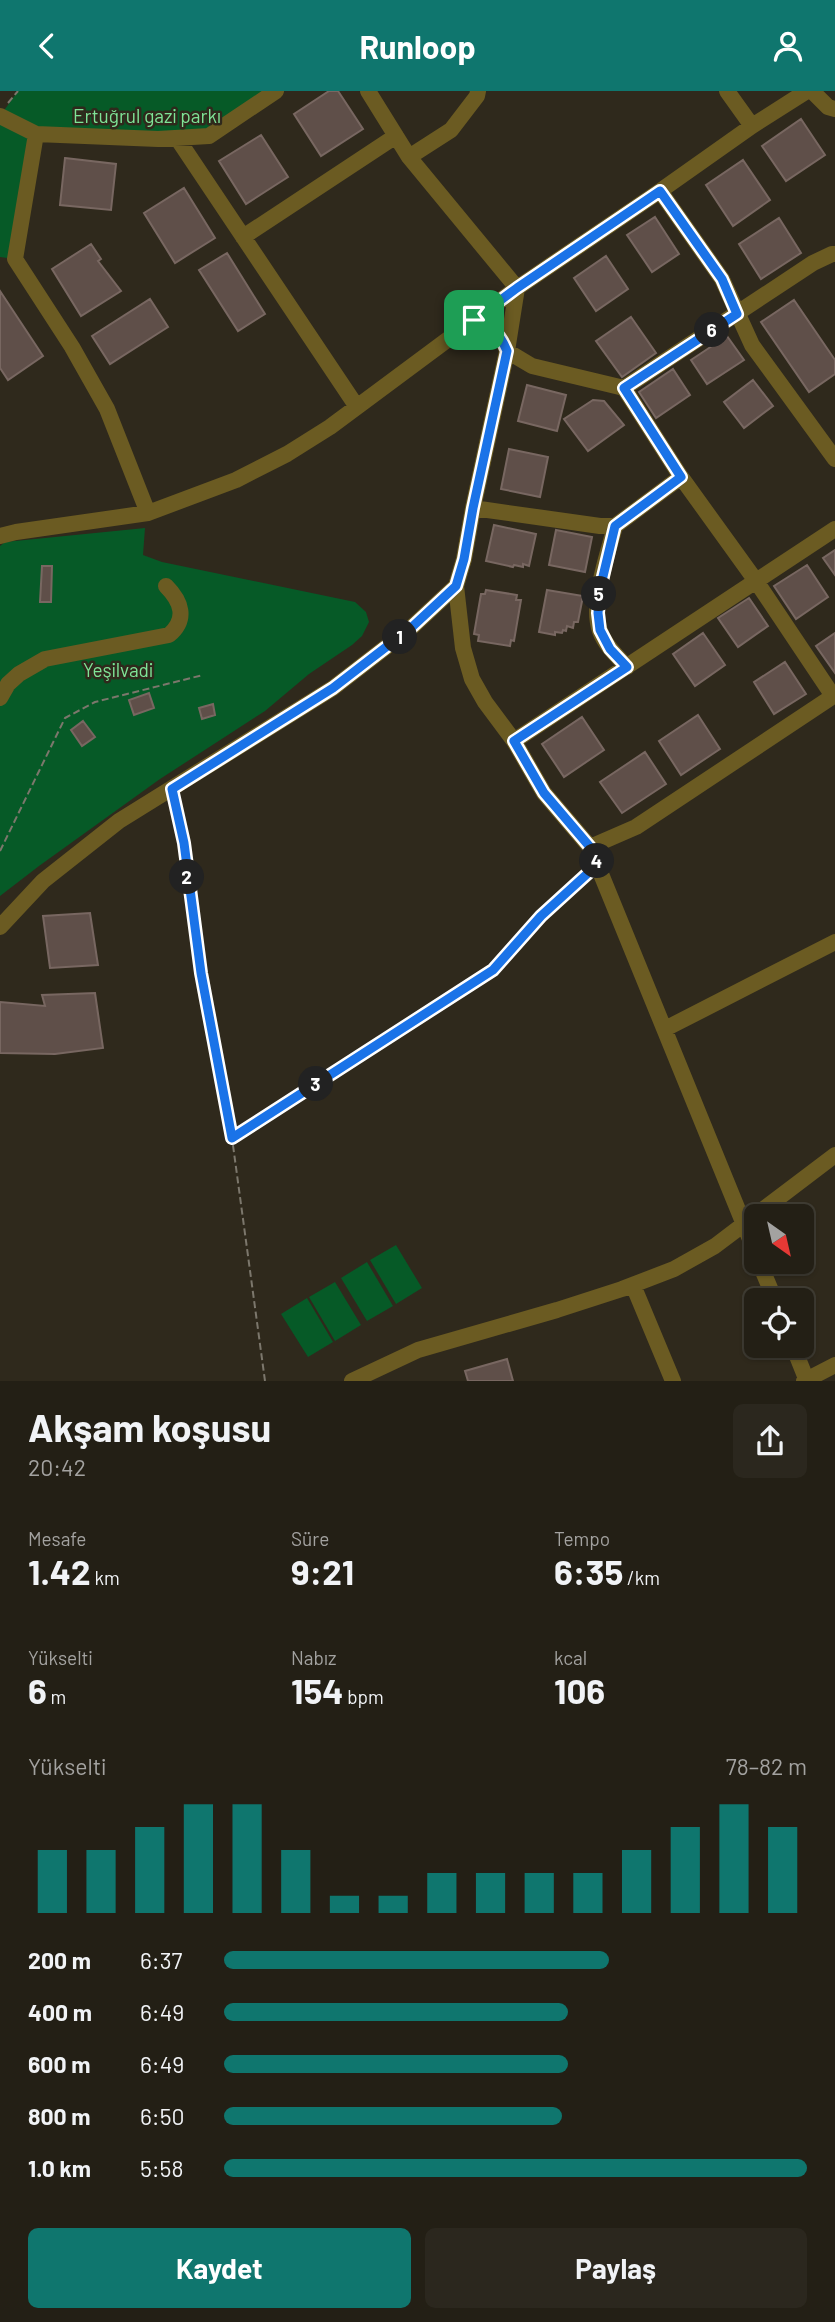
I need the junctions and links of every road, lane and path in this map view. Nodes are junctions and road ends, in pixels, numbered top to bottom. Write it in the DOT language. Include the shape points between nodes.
graph roads {
  1 [pos="18,91"];
  2 [pos="276,91"];
  3 [pos="368,91"];
  4 [pos="478,91"];
  5 [pos="727,91"];
  6 [pos="810,91"];
  7 [pos="835,109"];
  8 [pos="0,116"];
  9 [pos="752,126"];
  10 [pos="36,134"];
  11 [pos="396,136"];
  12 [pos="177,138"];
  13 [pos="409,157"];
  14 [pos="660,191"];
  15 [pos="243,237"];
  16 [pos="835,254"];
  17 [pos="7,258"];
  18 [pos="517,288"];
  19 [pos="737,314"];
  20 [pos="474,320"];
  21 [pos="507,351"];
  22 [pos="624,388"];
  23 [pos="357,407"];
  24 [pos="835,459"];
  25 [pos="681,477"];
  26 [pos="473,508"];
  27 [pos="148,513"];
  28 [pos="615,526"];
  29 [pos="835,529"];
  30 [pos="0,536"];
  31 [pos="756,581"];
  32 [pos="166,586"];
  33 [pos="456,586"];
  34 [pos="627,667"];
  35 [pos="203,675"];
  36 [pos="834,696"];
  37 [pos="0,698"];
  38 [pos="514,741"];
  39 [pos="172,789"];
  40 [pos="590,847"];
  41 [pos="0,851"];
  42 [pos="598,864"];
  43 [pos="0,927"];
  44 [pos="835,942"];
  45 [pos="665,1029"];
  46 [pos="232,1138"];
  47 [pos="835,1155"];
  48 [pos="770,1204"];
  49 [pos="744,1224"];
  50 [pos="633,1285"];
  51 [pos="798,1358"];
  52 [pos="835,1366"];
  53 [pos="806,1380"];
  54 [pos="265,1381"];
  55 [pos="352,1381"];
  56 [pos="673,1381"];
  1 -- 8 [label="path"];
  2 -- 12 [label="street" via="209,136"];
  3 -- 11 [label="street"];
  4 -- 13 [label="street" via="451,130"];
  5 -- 9 [label="street"];
  6 -- 7 [label="street"];
  6 -- 9 [label="street"];
  8 -- 10 [label="street"];
  9 -- 14 [label="street"];
  10 -- 12 [label="street"];
  10 -- 17 [label="street"];
  11 -- 13 [label="street"];
  11 -- 15 [label="street"];
  12 -- 15 [label="street"];
  13 -- 18 [label="street"];
  14 -- 18 [label="street"];
  14 -- 19 [label="street" via="722,279"];
  15 -- 23 [label="street"];
  16 -- 19 [label="street" via="813,263"];
  17 -- 27 [label="street" via="72,347 107,409"];
  18 -- 20 [label="street"];
  18 -- 21 [label="street"];
  19 -- 22 [label="street"];
  19 -- 24 [label="street" via="752,345"];
  20 -- 21 [label="street" via="497,333"];
  20 -- 23 [label="street"];
  21 -- 22 [label="street" via="532,366"];
  21 -- 26 [label="street"];
  22 -- 25 [label="street"];
  23 -- 27 [label="street" via="287,454 246,475"];
  25 -- 28 [label="street"];
  25 -- 31 [label="street"];
  26 -- 28 [label="street"];
  26 -- 33 [label="street"];
  27 -- 30 [label="street"];
  28 -- 34 [label="street" via="598,613 610,649"];
  29 -- 31 [label="street"];
  31 -- 34 [label="street"];
  31 -- 36 [label="street"];
  32 -- 37 [label="street" via="182,613 169,635 45,659 19,674"];
  33 -- 38 [label="street" via="463,649 472,679"];
  33 -- 39 [label="street" via="333,688"];
  34 -- 38 [label="street"];
  35 -- 41 [label="path" via="95,702 65,718"];
  36 -- 40 [label="street" via="636,827"];
  38 -- 40 [label="street" via="544,793"];
  39 -- 43 [label="street" via="119,821 43,881"];
  39 -- 46 [label="path"];
  40 -- 42 [label="street"];
  42 -- 45 [label="street"];
  42 -- 46 [label="path" via="541,916 493,970"];
  44 -- 45 [label="street"];
  45 -- 49 [label="street"];
  46 -- 54 [label="path"];
  47 -- 48 [label="street"];
  49 -- 50 [label="street" via="674,1269"];
  50 -- 55 [label="street" via="418,1350"];
  50 -- 56 [label="street"];
  51 -- 53 [label="street"];
  52 -- 53 [label="street"];
}
